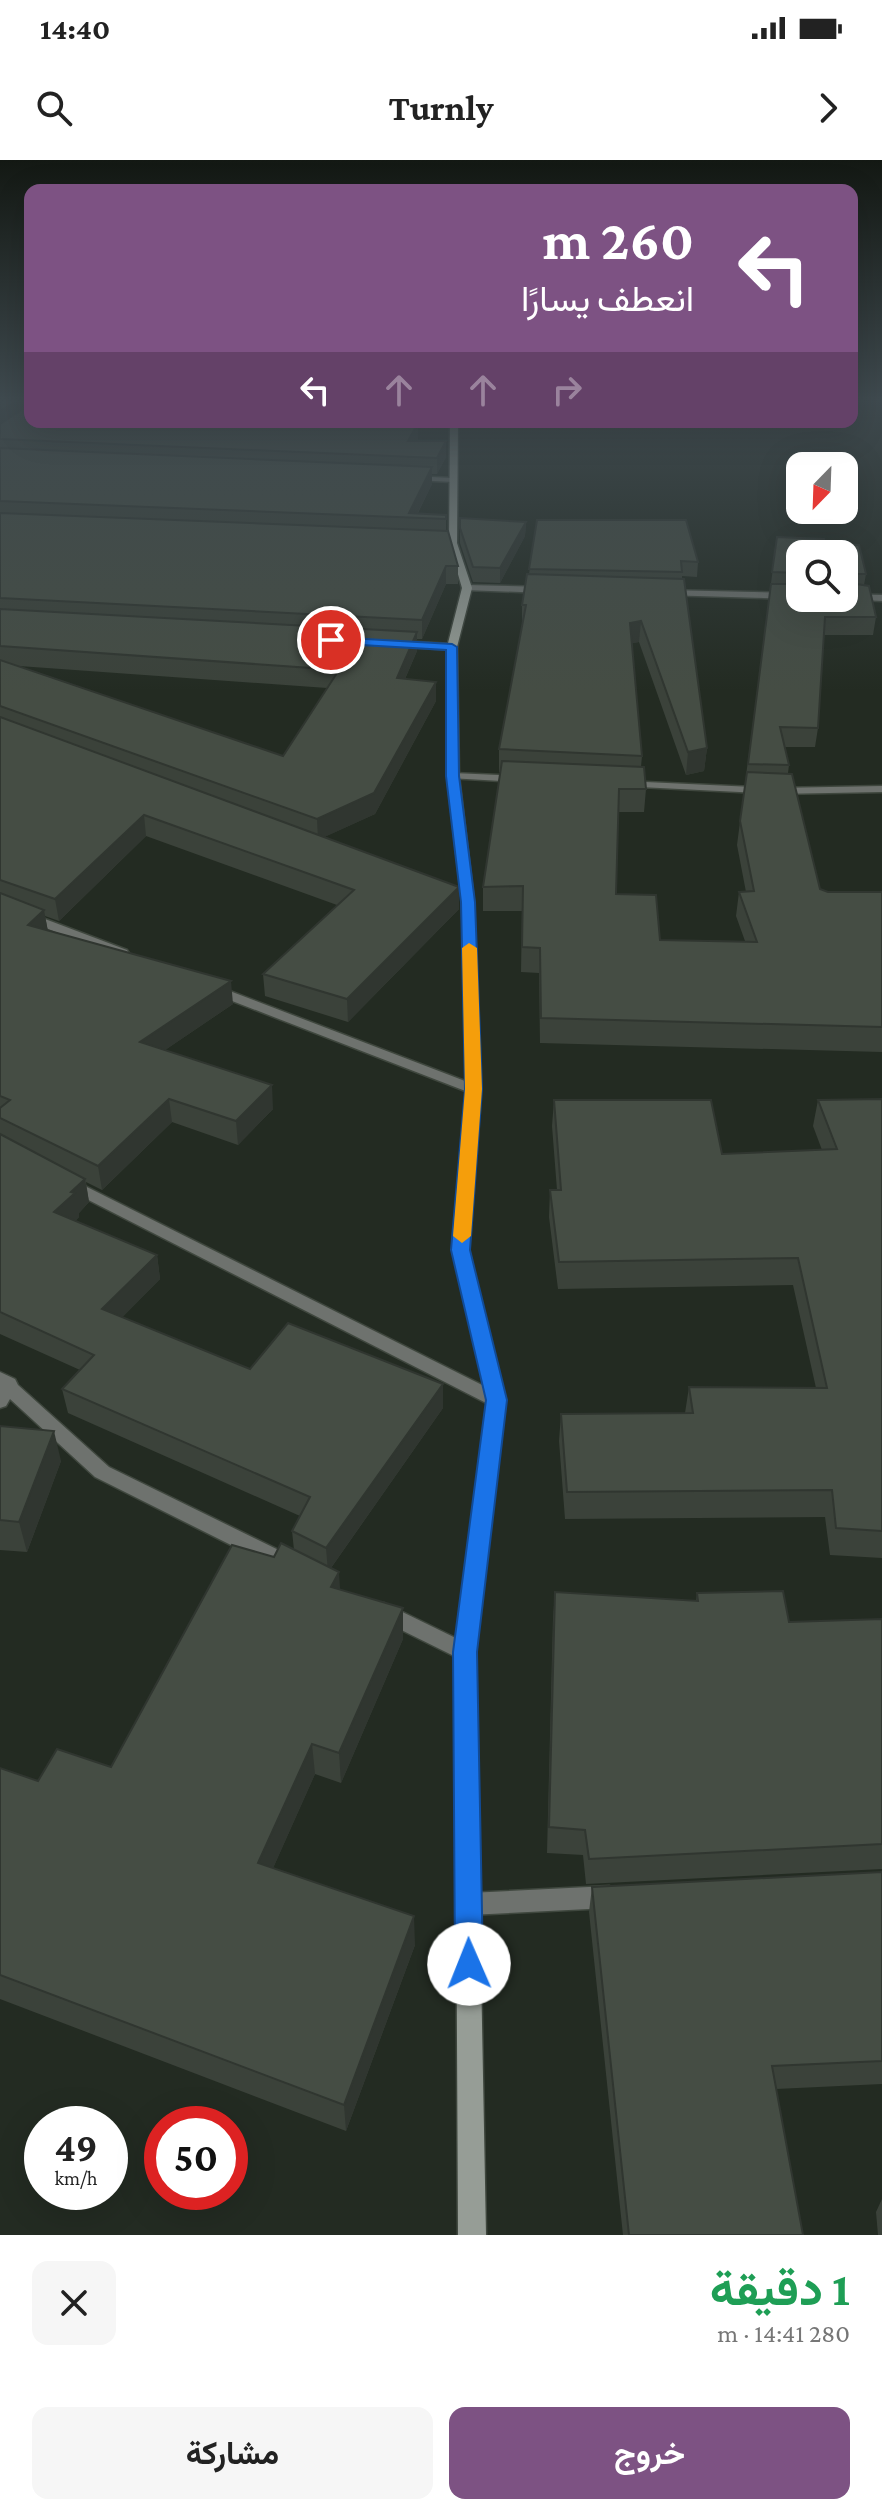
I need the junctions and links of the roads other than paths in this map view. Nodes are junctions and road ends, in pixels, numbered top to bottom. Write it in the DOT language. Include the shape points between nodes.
graph roads {
  1 [pos="451,498"];
  2 [pos="467,588"];
  3 [pos="562,590"];
  4 [pos="657,593"];
  5 [pos="786,596"];
  6 [pos="858,597"];
  7 [pos="882,598"];
  8 [pos="389,644"];
  9 [pos="452,647"];
  10 [pos="453,776"];
  11 [pos="530,780"];
  12 [pos="607,783"];
  13 [pos="882,789"];
  14 [pos="0,906"];
  15 [pos="133,958"];
  16 [pos="192,981"];
  17 [pos="473,1089"];
  18 [pos="57,1176"];
  19 [pos="3,1388"];
  20 [pos="496,1400"];
  21 [pos="312,1576"];
  22 [pos="367,1604"];
  23 [pos="465,1652"];
  24 [pos="628,1896"];
  25 [pos="469,1904"];
  26 [pos="472,2235"];
  1 -- 2 [label="main road" via="445,543"];
  2 -- 3 [label="street"];
  2 -- 9 [label="main road"];
  4 -- 5 [label="street"];
  6 -- 7 [label="street"];
  8 -- 9 [label="street"];
  9 -- 10 [label="main road"];
  10 -- 11 [label="street"];
  10 -- 17 [label="main road"];
  12 -- 13 [label="street" via="777,791"];
  14 -- 15 [label="street"];
  16 -- 17 [label="street"];
  17 -- 20 [label="main road" via="461,1250"];
  18 -- 20 [label="street"];
  19 -- 21 [label="street" via="102,1472"];
  20 -- 23 [label="main road"];
  22 -- 23 [label="street"];
  23 -- 25 [label="main road"];
  24 -- 25 [label="street"];
  25 -- 26 [label="main road"];
}
